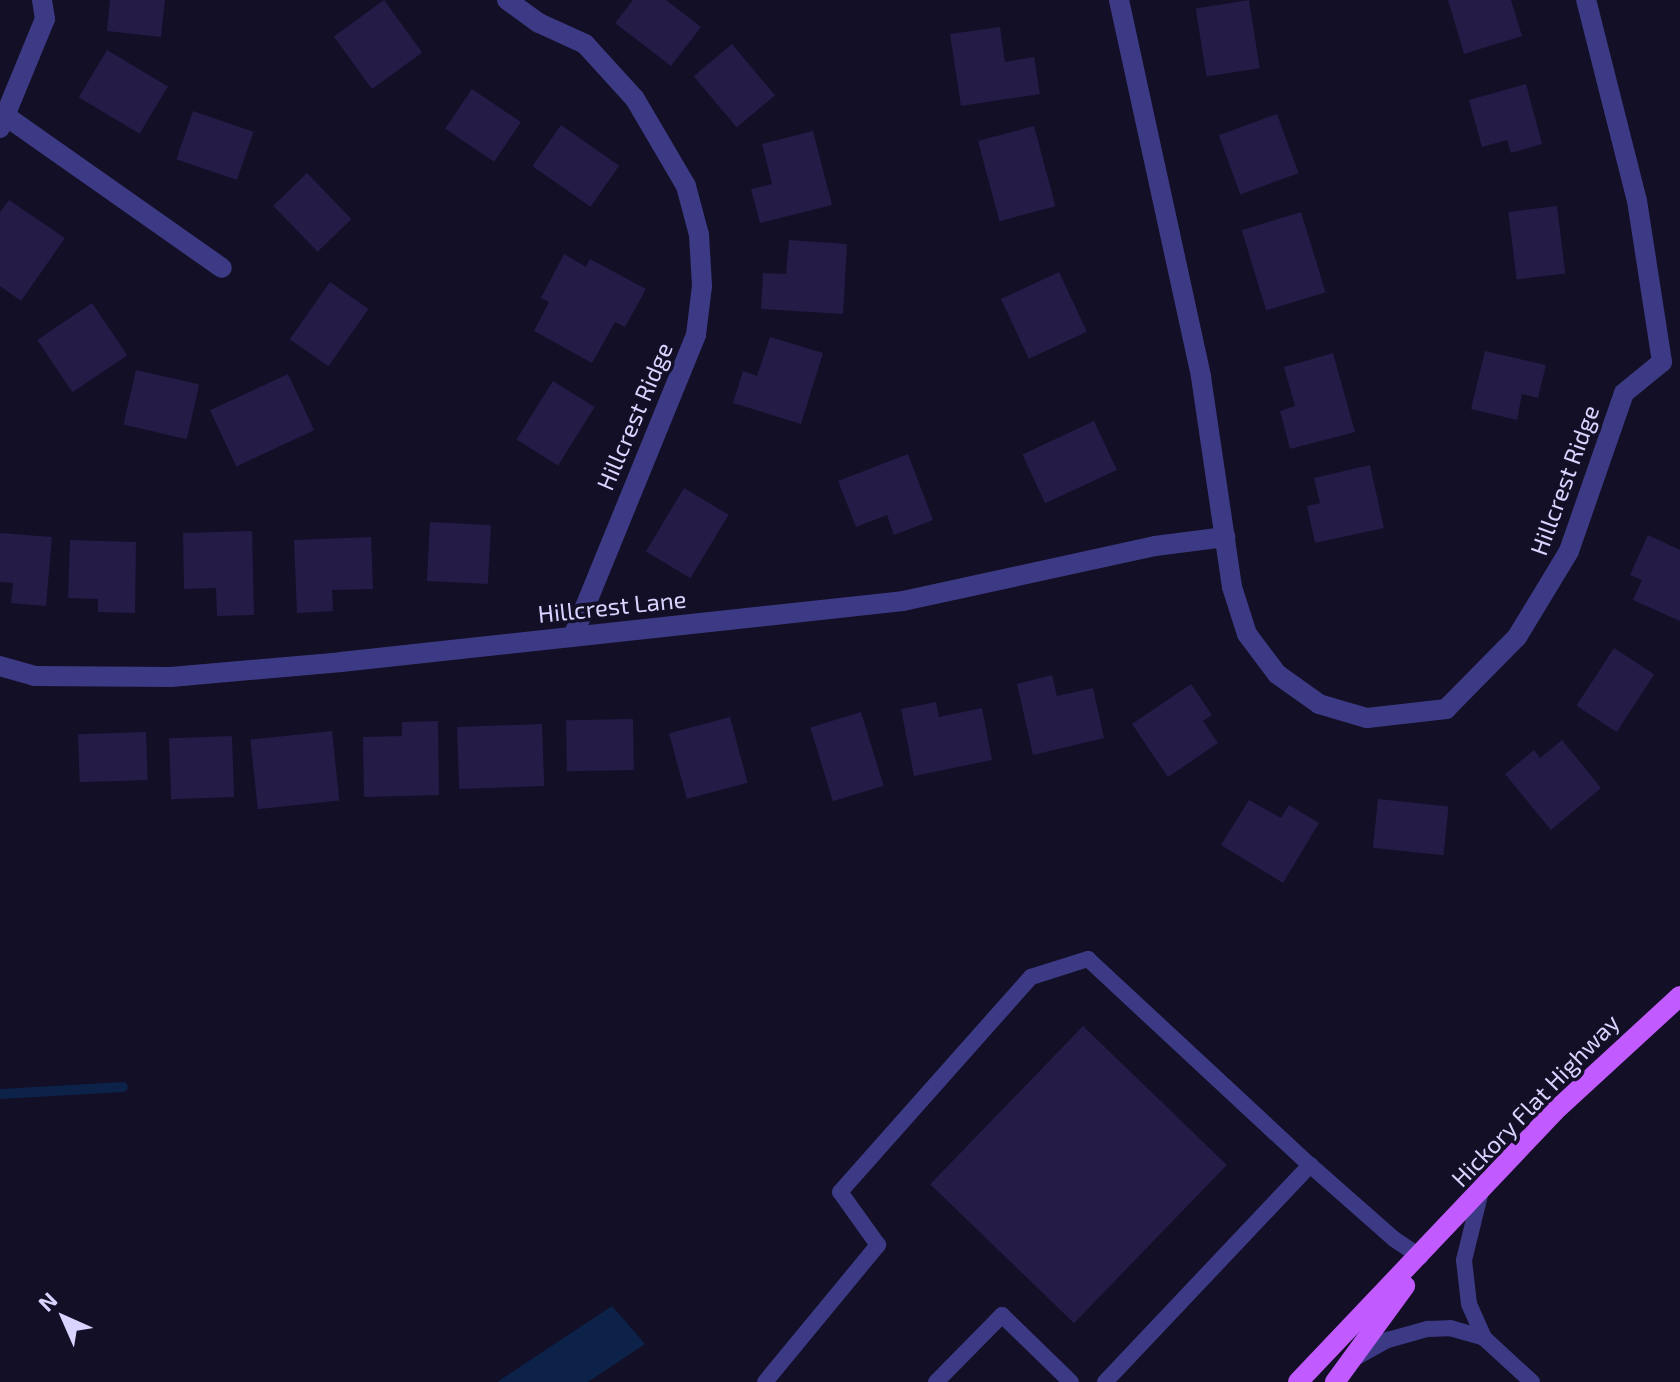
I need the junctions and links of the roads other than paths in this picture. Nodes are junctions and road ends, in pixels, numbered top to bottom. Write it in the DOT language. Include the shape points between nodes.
graph roads {
  1 [pos="42,0"];
  2 [pos="507,0"];
  3 [pos="1119,0"];
  4 [pos="1586,0"];
  5 [pos="3,119"];
  6 [pos="222,268"];
  7 [pos="1671,363"];
  8 [pos="1225,537"];
  9 [pos="573,637"];
  10 [pos="0,666"];
  11 [pos="1680,996"];
  12 [pos="1310,1165"];
  13 [pos="1481,1191"];
  14 [pos="1427,1251"];
  15 [pos="1484,1338"];
  16 [pos="1355,1358"];
  17 [pos="765,1382"];
  18 [pos="936,1382"];
  19 [pos="1071,1382"];
  20 [pos="1105,1382"];
  21 [pos="1298,1382"];
  22 [pos="1335,1382"];
  23 [pos="1532,1382"];
  1 -- 5 [label="street" via="45,19"];
  2 -- 9 [label="street, Hillcrest Ridge" via="539,23 585,44 635,99 686,186 699,235 702,286 696,335"];
  3 -- 8 [label="street, Hillcrest Ridge" via="1201,377"];
  4 -- 7 [label="street, Hillcrest Ridge"];
  5 -- 6 [label="street"];
  7 -- 8 [label="street, Hillcrest Ridge" via="1624,393 1569,551 1545,596 1483,675 1446,709 1367,718 1319,704 1277,674 1247,634 1232,587"];
  8 -- 9 [label="street, Hillcrest Lane" via="1155,546 903,601"];
  9 -- 10 [label="street, Hillcrest Lane" via="171,677 34,676"];
  11 -- 13 [label="main road, Hickory Flat Highway" via="1586,1079"];
  12 -- 14 [label="lane" via="1394,1239"];
  12 -- 17 [label="lane" via="1088,959 1031,977 840,1192 878,1245"];
  12 -- 20 [label="lane"];
  13 -- 14 [label="main road, Hickory Flat Highway"];
  13 -- 15 [label="lane" via="1468,1237 1464,1282"];
  14 -- 16 [label="main road, Hickory Flat Highway"];
  14 -- 21 [label="main road, Hickory Flat Highway"];
  15 -- 16 [label="lane" via="1450,1328 1427,1329 1388,1340"];
  15 -- 23 [label="lane"];
  16 -- 22 [label="main road, Hickory Flat Highway"];
  18 -- 19 [label="lane" via="1002,1315"];
}
